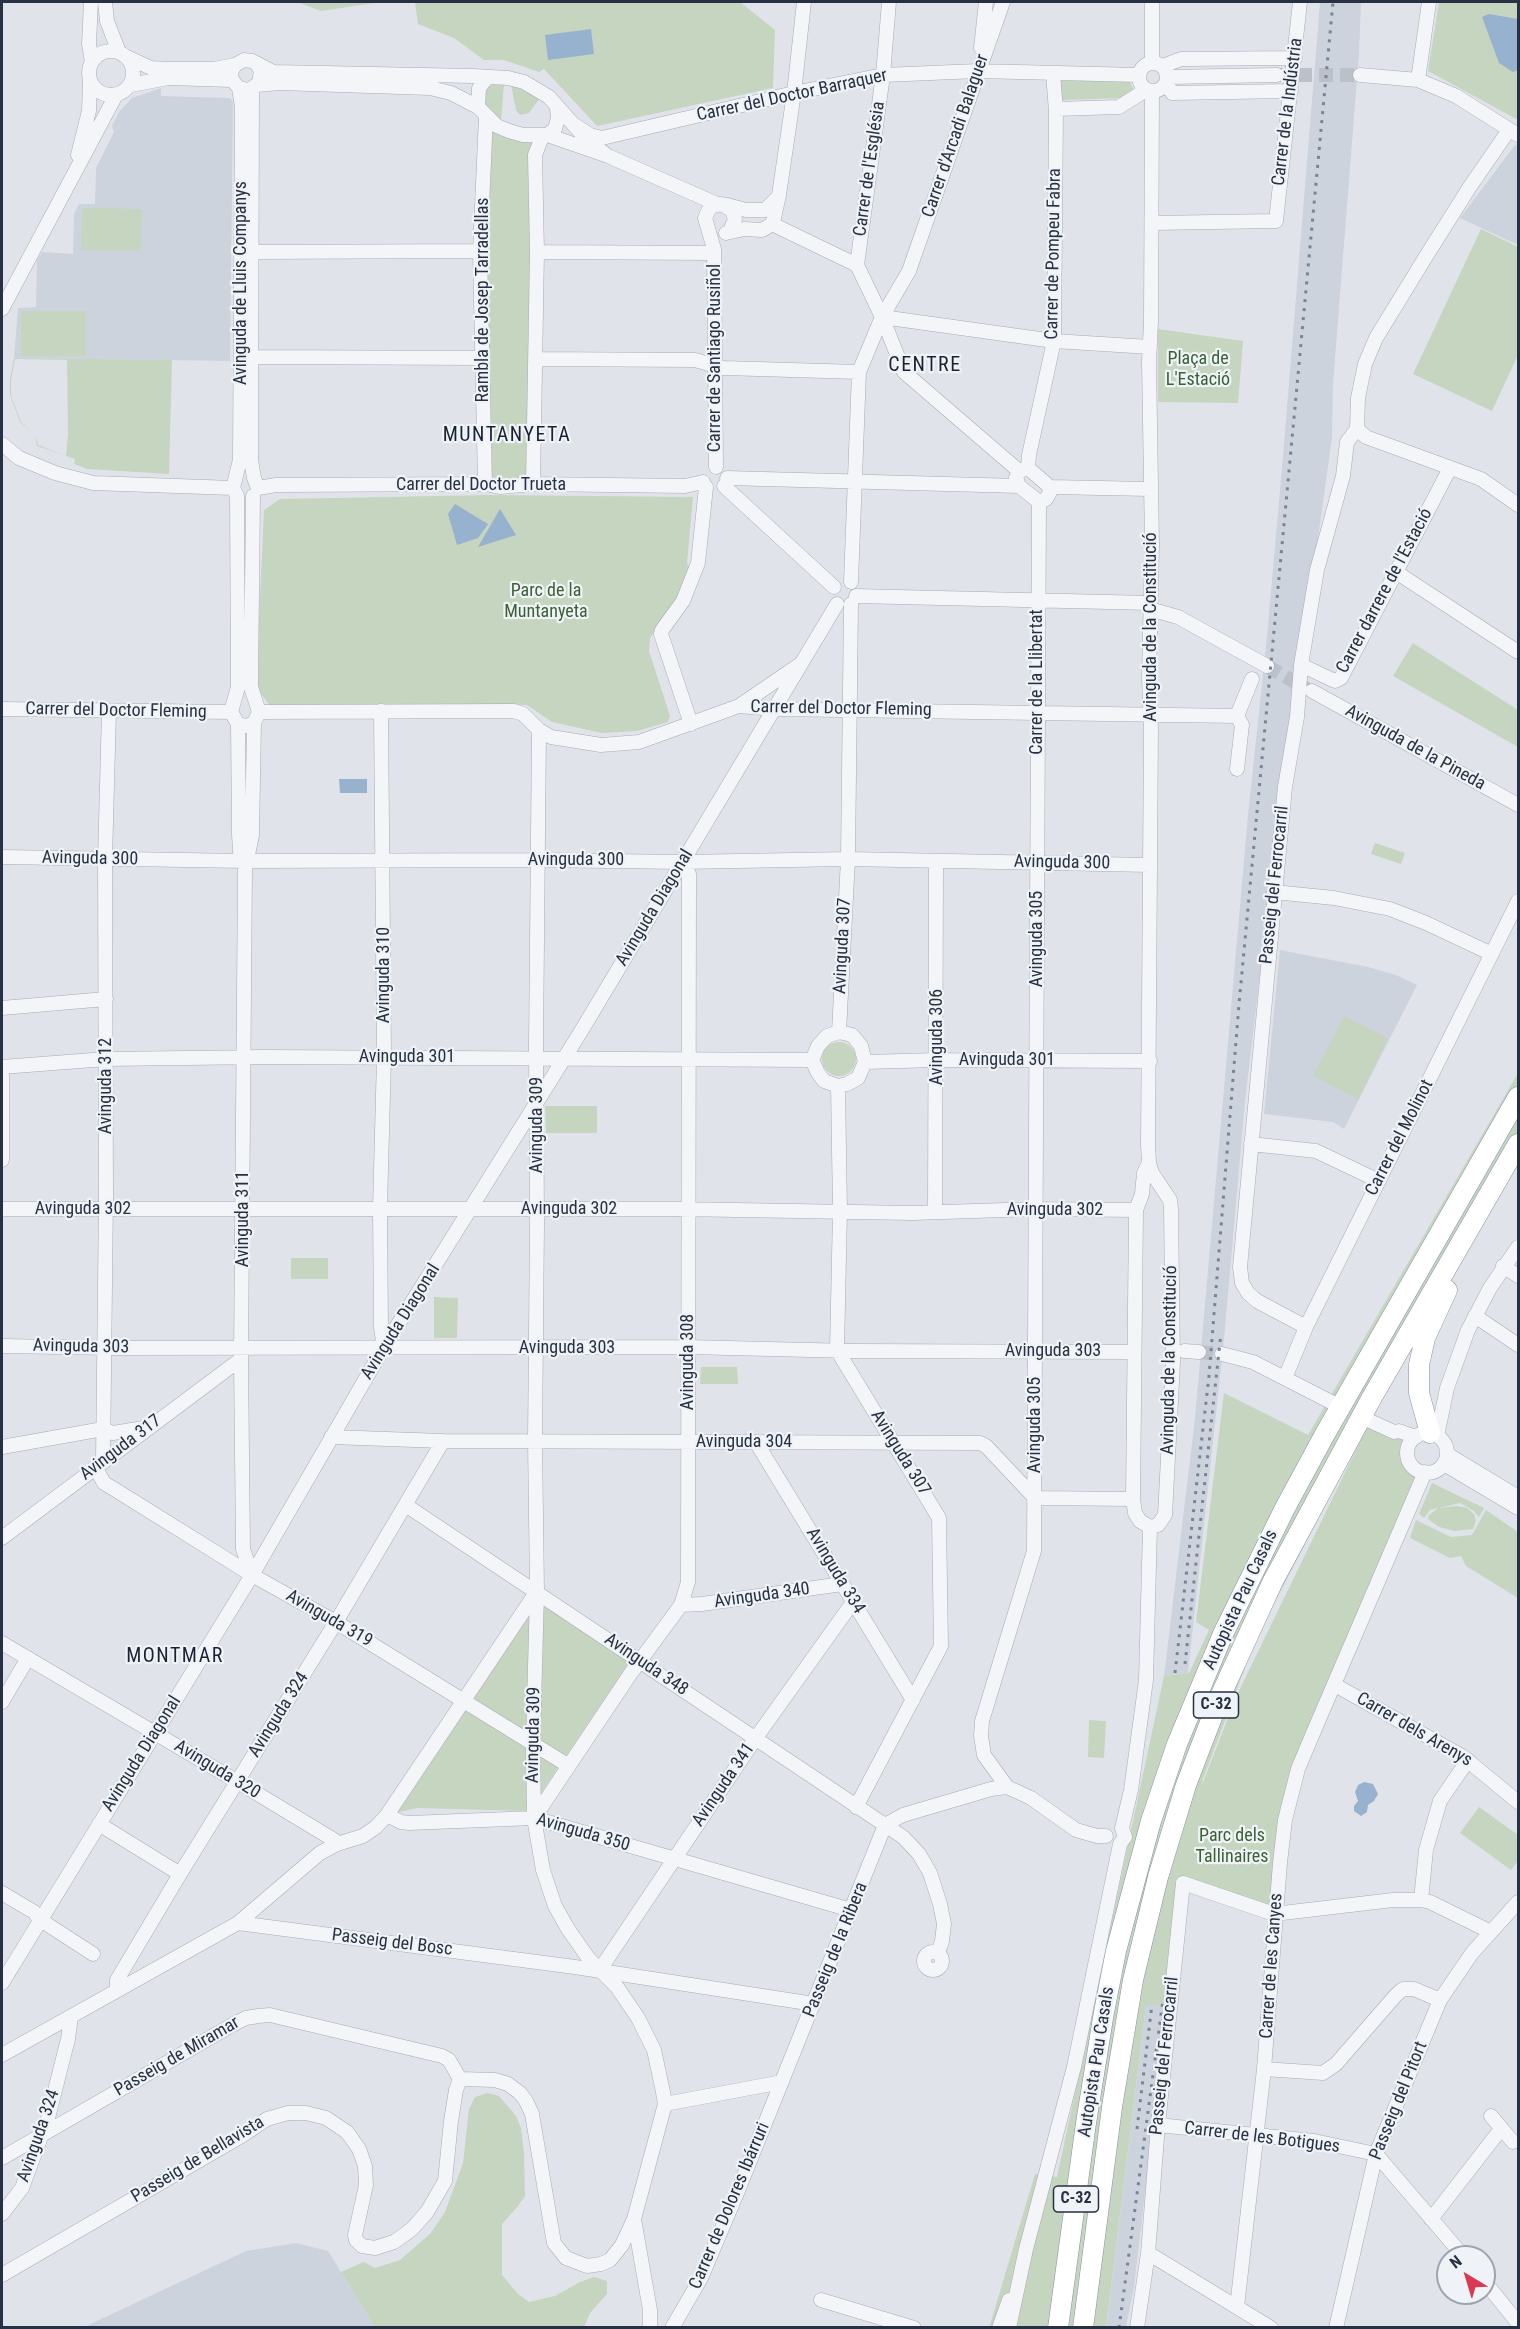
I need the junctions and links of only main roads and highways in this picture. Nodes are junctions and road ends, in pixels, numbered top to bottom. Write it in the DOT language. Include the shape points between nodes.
graph roads {
  1 [pos="1518,1097"];
  2 [pos="1518,1144"];
  3 [pos="1518,1151"];
  4 [pos="1423,1439"];
  5 [pos="1058,2328"];
  6 [pos="1083,2328"];
  1 -- 5 [label="highway, Autopista Pau Casals / C-32" via="1286,1508 1223,1634 1177,1744 1133,1884 1108,1992"];
  2 -- 6 [label="highway, Autopista Pau Casals / C-32" via="1371,1398 1273,1581 1219,1699 1186,1785 1158,1876 1133,1980 1113,2096"];
  3 -- 4 [label="highway" via="1459,1264 1422,1349 1419,1393"];
}
